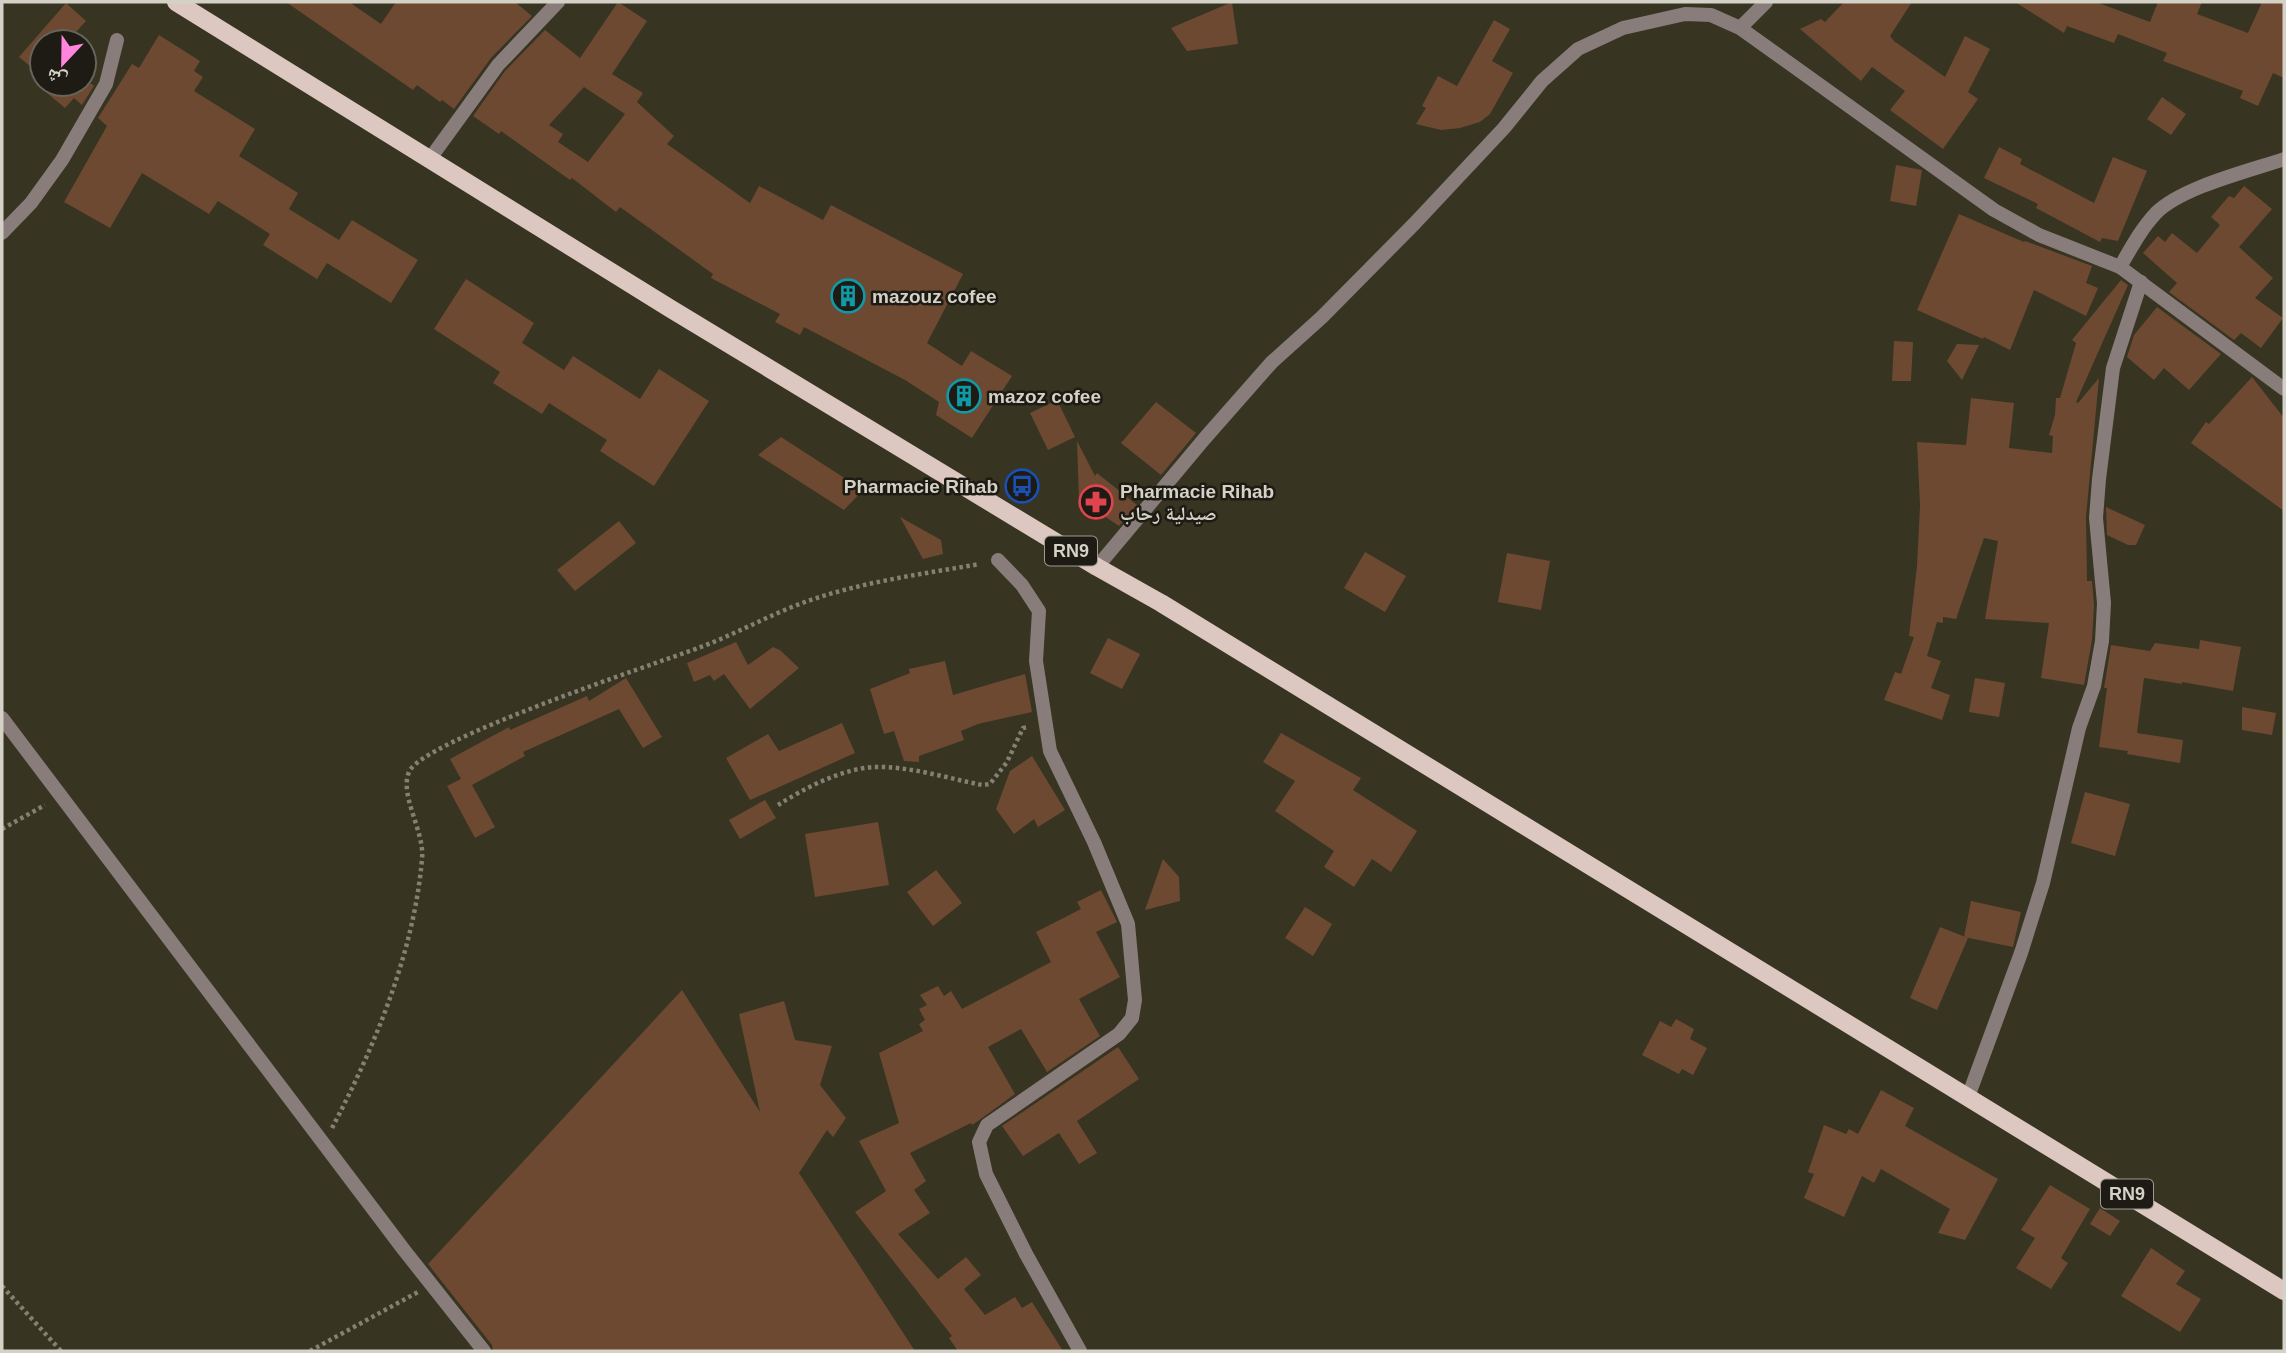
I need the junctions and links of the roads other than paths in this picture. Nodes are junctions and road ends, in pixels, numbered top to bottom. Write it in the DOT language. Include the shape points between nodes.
graph roads {
  1 [pos="176,2"];
  2 [pos="558,2"];
  3 [pos="1766,2"];
  4 [pos="1708,8"];
  5 [pos="1740,28"];
  6 [pos="117,40"];
  7 [pos="2284,159"];
  8 [pos="429,160"];
  9 [pos="2,233"];
  10 [pos="2120,267"];
  11 [pos="2141,282"];
  12 [pos="2284,389"];
  13 [pos="998,561"];
  14 [pos="1097,567"];
  15 [pos="2,718"];
  16 [pos="1968,1097"];
  17 [pos="2284,1292"];
  18 [pos="484,1351"];
  19 [pos="1080,1351"];
  1 -- 8 [label="main road, RN9"];
  2 -- 8 [label="street" via="498,65"];
  3 -- 5 [label="street"];
  4 -- 5 [label="street"];
  4 -- 14 [label="street" via="1623,28 1578,49 1542,82 1423,215 1272,362"];
  5 -- 10 [label="street" via="1994,210 2039,235"];
  6 -- 9 [label="street" via="106,84 62,160"];
  7 -- 10 [label="street" via="2175,199 2144,226"];
  8 -- 14 [label="main road, RN9"];
  10 -- 11 [label="street"];
  11 -- 12 [label="street"];
  11 -- 16 [label="street" via="2113,368 2099,479 2096,519 2104,603 2094,686 2079,727 2043,883"];
  13 -- 19 [label="street" via="1023,585 1040,611 1036,662 1050,751 1128,924 1135,1000 1132,1018 1119,1034 987,1125 979,1142 986,1174"];
  14 -- 16 [label="main road, RN9"];
  15 -- 18 [label="street"];
  16 -- 17 [label="main road, RN9"];
}
